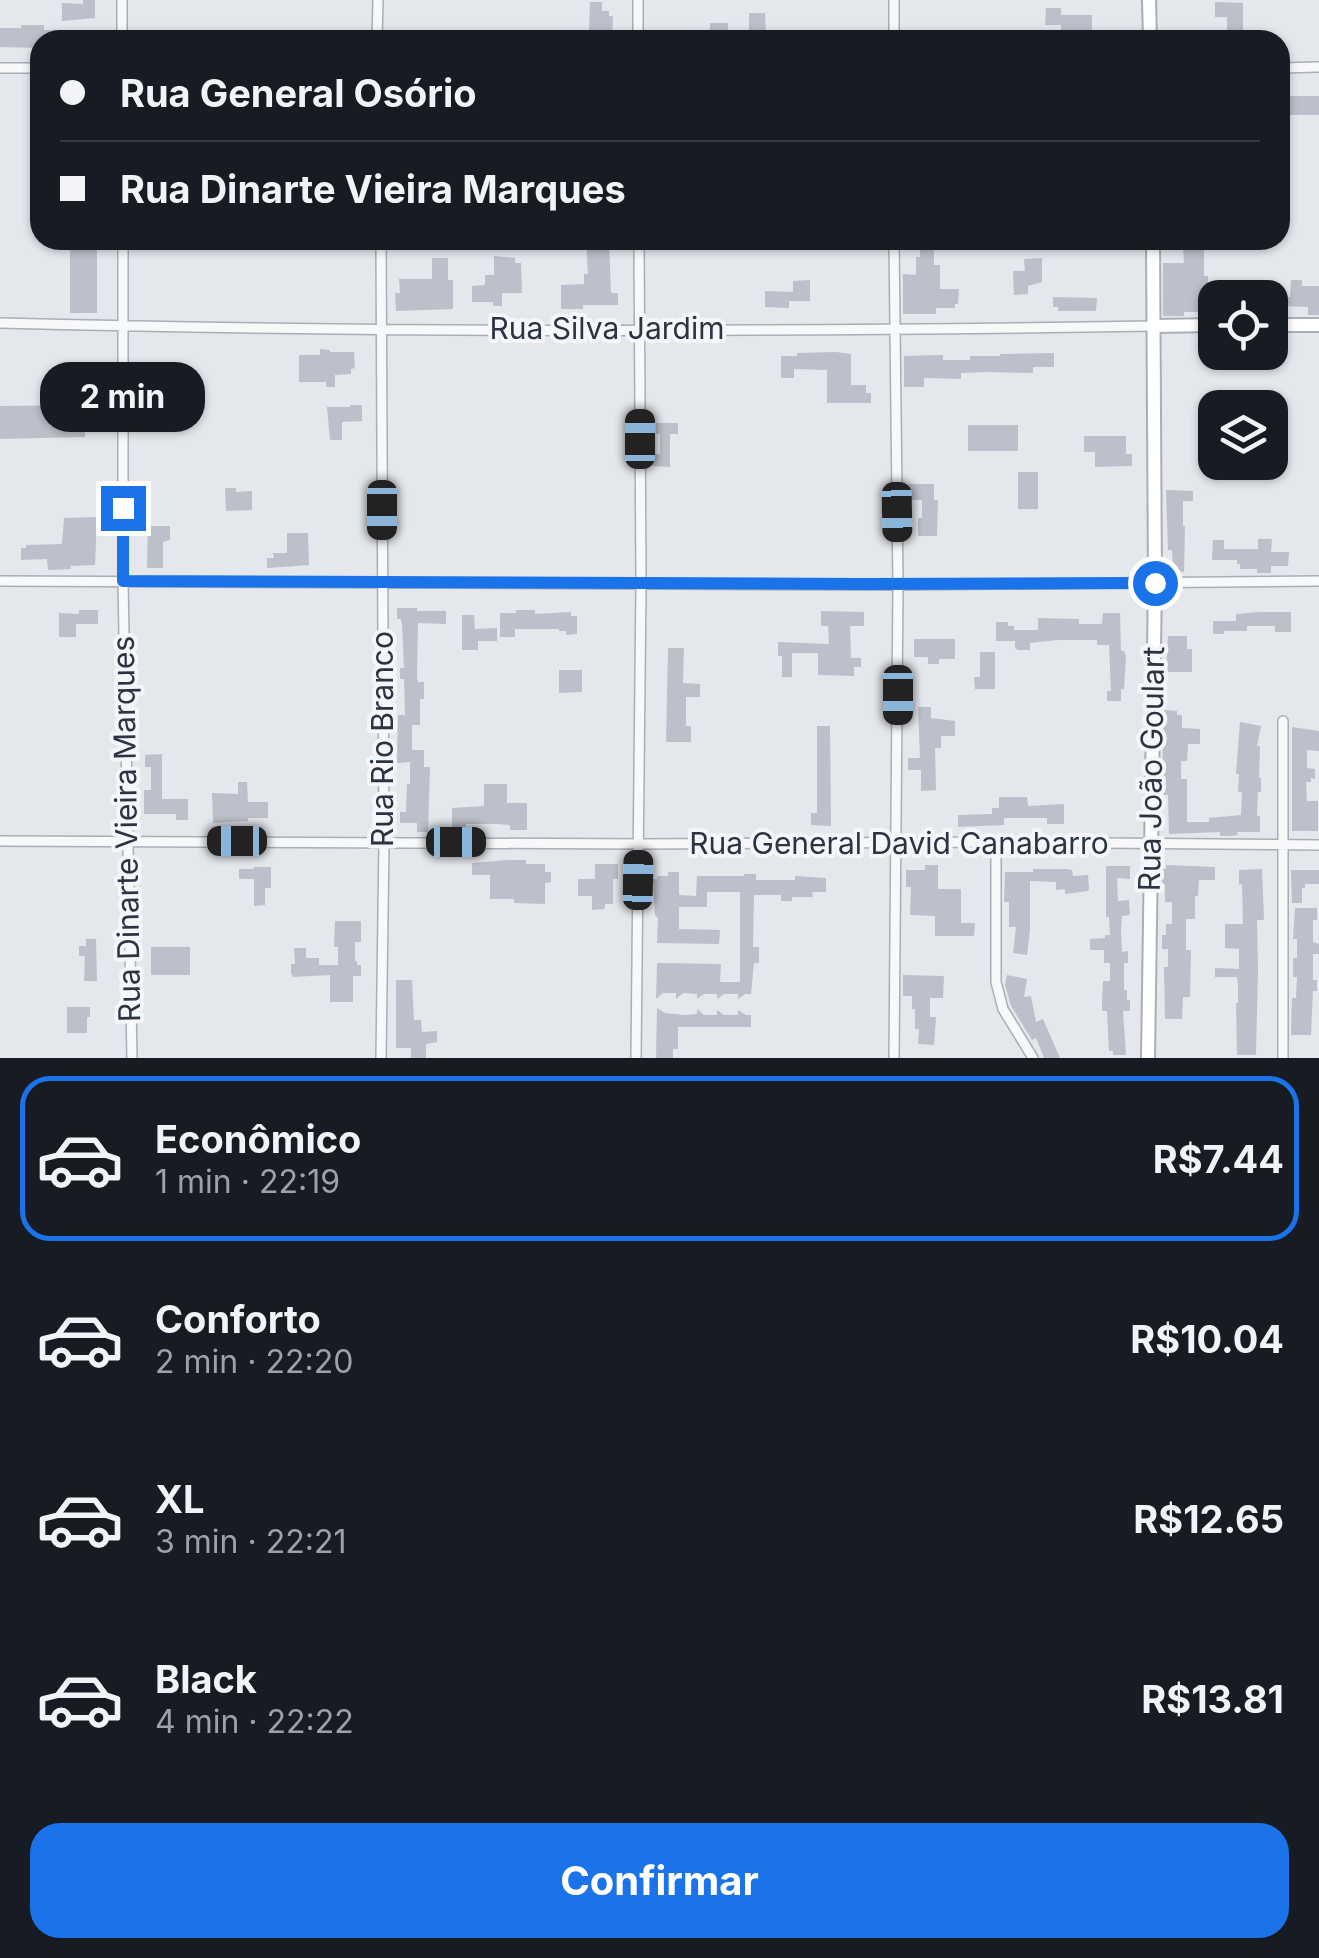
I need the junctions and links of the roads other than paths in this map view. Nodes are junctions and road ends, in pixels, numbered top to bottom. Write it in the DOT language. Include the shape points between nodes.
graph roads {
  1 [pos="122,0"];
  2 [pos="378,0"];
  3 [pos="638,0"];
  4 [pos="894,0"];
  5 [pos="1149,0"];
  6 [pos="122,30"];
  7 [pos="378,30"];
  8 [pos="638,30"];
  9 [pos="894,30"];
  10 [pos="1150,30"];
  11 [pos="0,68"];
  12 [pos="30,68"];
  13 [pos="1290,68"];
  14 [pos="1319,68"];
  15 [pos="123,250"];
  16 [pos="381,250"];
  17 [pos="639,250"];
  18 [pos="894,250"];
  19 [pos="1153,250"];
  20 [pos="0,322"];
  21 [pos="1288,325"];
  22 [pos="1319,325"];
  23 [pos="123,326"];
  24 [pos="1154,326"];
  25 [pos="1198,326"];
  26 [pos="383,328"];
  27 [pos="639,330"];
  28 [pos="894,330"];
  29 [pos="0,581"];
  30 [pos="123,581"];
  31 [pos="1319,581"];
  32 [pos="382,582"];
  33 [pos="1155,583"];
  34 [pos="641,584"];
  35 [pos="898,584"];
  36 [pos="1284,722"];
  37 [pos="127,840"];
  38 [pos="0,841"];
  39 [pos="384,842"];
  40 [pos="897,842"];
  41 [pos="996,842"];
  42 [pos="638,844"];
  43 [pos="1152,844"];
  44 [pos="1282,844"];
  45 [pos="1319,845"];
  46 [pos="132,1058"];
  47 [pos="381,1058"];
  48 [pos="636,1058"];
  49 [pos="894,1058"];
  50 [pos="1034,1058"];
  51 [pos="1148,1058"];
  52 [pos="1283,1058"];
  1 -- 6 [label="street"];
  2 -- 7 [label="street"];
  3 -- 8 [label="street"];
  4 -- 9 [label="street"];
  5 -- 10 [label="street"];
  11 -- 12 [label="street"];
  13 -- 14 [label="street"];
  15 -- 23 [label="street, Rua Dinarte Vieira Marques"];
  16 -- 26 [label="street, Rua Rio Branco"];
  17 -- 27 [label="street"];
  18 -- 28 [label="street"];
  19 -- 24 [label="street, Rua João Goulart"];
  20 -- 23 [label="street, Rua Silva Jardim"];
  21 -- 22 [label="street"];
  23 -- 26 [label="street, Rua Silva Jardim"];
  23 -- 30 [label="street, Rua Dinarte Vieira Marques"];
  24 -- 25 [label="street, Rua Silva Jardim"];
  24 -- 28 [label="street, Rua Silva Jardim"];
  24 -- 33 [label="street, Rua João Goulart"];
  26 -- 27 [label="street, Rua Silva Jardim"];
  26 -- 32 [label="street, Rua Rio Branco"];
  27 -- 28 [label="street, Rua Silva Jardim"];
  27 -- 34 [label="street"];
  28 -- 35 [label="street"];
  29 -- 30 [label="street"];
  30 -- 32 [label="street"];
  30 -- 37 [label="street, Rua Dinarte Vieira Marques"];
  31 -- 33 [label="street"];
  32 -- 34 [label="street"];
  32 -- 39 [label="street, Rua Rio Branco"];
  33 -- 35 [label="street"];
  33 -- 43 [label="street, Rua João Goulart"];
  34 -- 35 [label="street"];
  34 -- 42 [label="street"];
  35 -- 40 [label="street"];
  36 -- 44 [label="street"];
  37 -- 38 [label="street, Rua General David Canabarro"];
  37 -- 39 [label="street, Rua General David Canabarro"];
  37 -- 46 [label="street, Rua Dinarte Vieira Marques"];
  39 -- 42 [label="street, Rua General David Canabarro"];
  39 -- 47 [label="street, Rua Rio Branco"];
  40 -- 41 [label="street, Rua General David Canabarro"];
  40 -- 42 [label="street, Rua General David Canabarro"];
  40 -- 49 [label="street"];
  41 -- 43 [label="street, Rua General David Canabarro"];
  41 -- 50 [label="street" via="996,982 1003,1010"];
  42 -- 48 [label="street"];
  43 -- 44 [label="street, Rua General David Canabarro"];
  43 -- 51 [label="street, Rua João Goulart"];
  44 -- 45 [label="street, Rua General David Canabarro"];
  44 -- 52 [label="street"];
}
